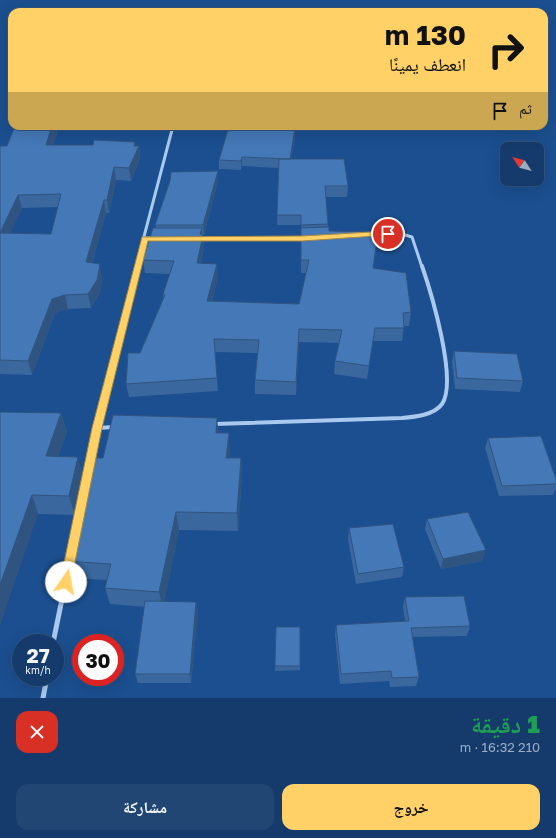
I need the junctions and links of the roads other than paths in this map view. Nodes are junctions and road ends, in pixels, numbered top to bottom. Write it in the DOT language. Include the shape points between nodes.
graph roads {
  1 [pos="172,130"];
  2 [pos="365,235"];
  3 [pos="144,238"];
  4 [pos="160,238"];
  5 [pos="192,238"];
  6 [pos="310,238"];
  7 [pos="209,424"];
  8 [pos="121,427"];
  9 [pos="97,428"];
  10 [pos="89,466"];
  11 [pos="83,497"];
  12 [pos="77,528"];
  13 [pos="70,558"];
  14 [pos="55,634"];
  15 [pos="45,686"];
  16 [pos="43,698"];
  1 -- 3 [label="street"];
  2 -- 7 [label="street" via="402,234 412,237 424,266 439,328 448,379 447,392 442,403 434,410 420,415"];
  3 -- 4 [label="street"];
  3 -- 9 [label="street"];
  5 -- 6 [label="street"];
  8 -- 9 [label="street"];
  9 -- 10 [label="street"];
  11 -- 12 [label="street"];
  13 -- 14 [label="street"];
  15 -- 16 [label="street"];
}
